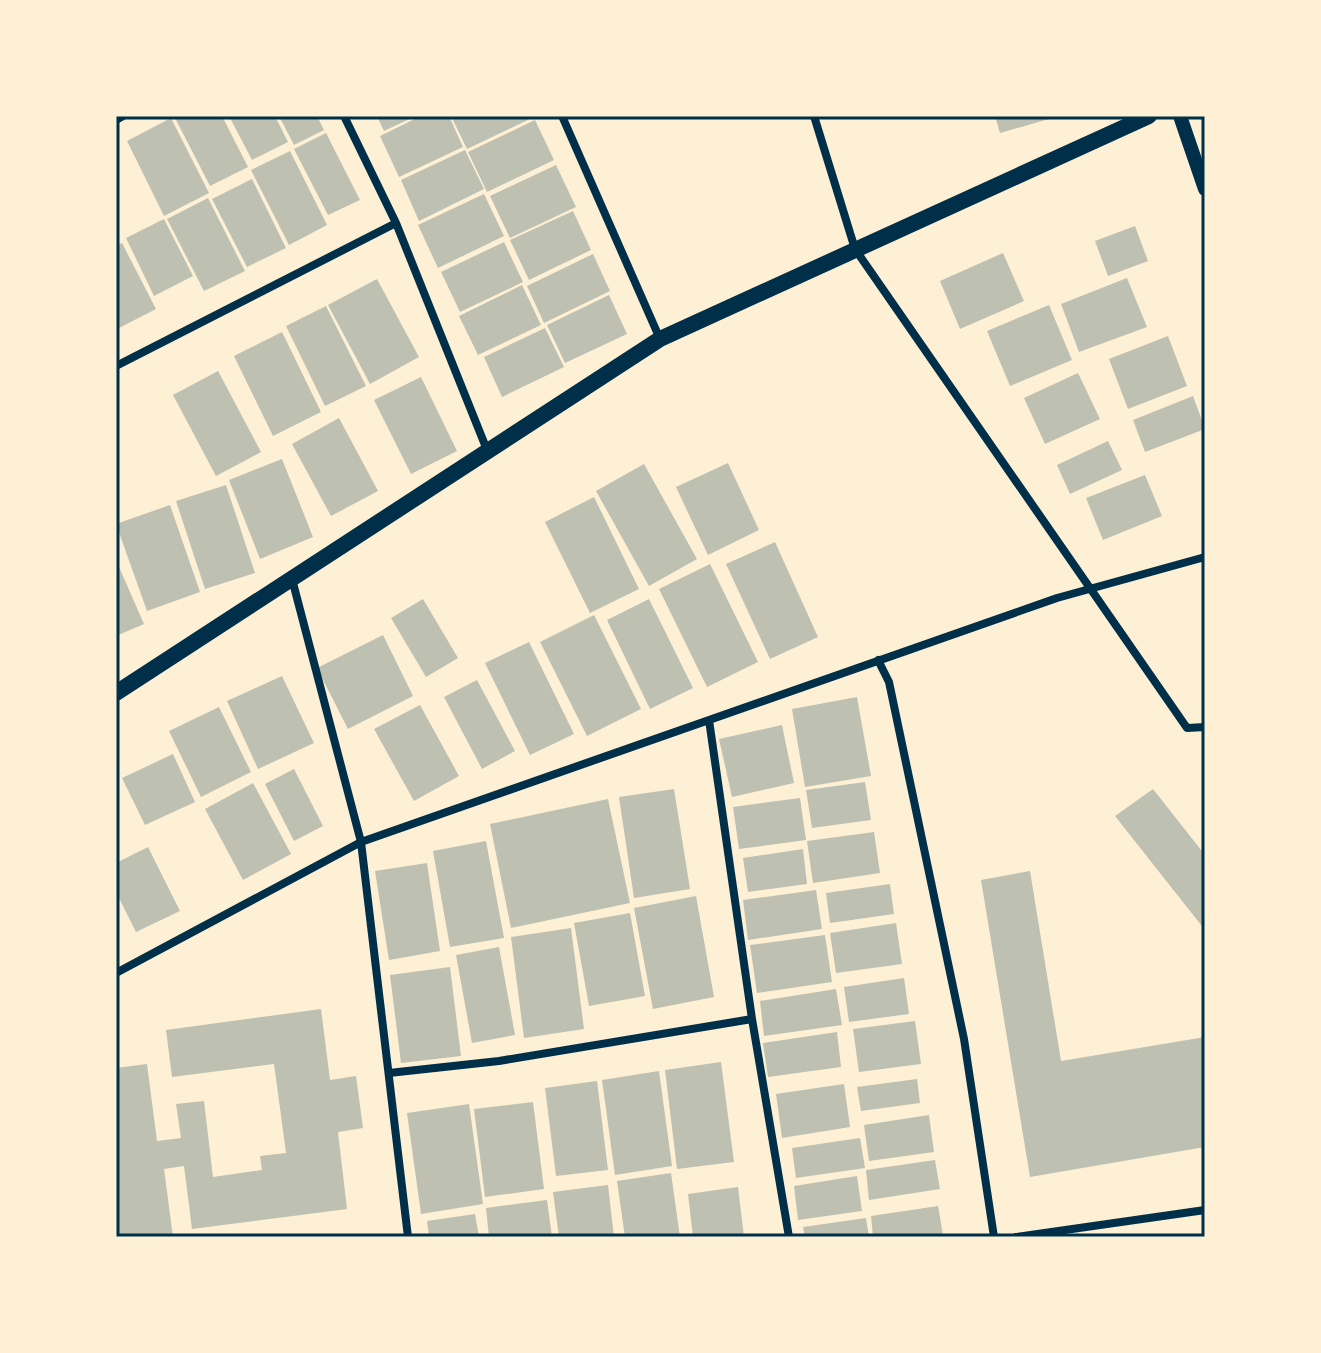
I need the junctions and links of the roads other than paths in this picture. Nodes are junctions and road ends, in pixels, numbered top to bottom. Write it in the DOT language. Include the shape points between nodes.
graph roads {
  1 [pos="123,116"];
  2 [pos="344,116"];
  3 [pos="562,116"];
  4 [pos="814,116"];
  5 [pos="1149,116"];
  6 [pos="1180,116"];
  7 [pos="116,120"];
  8 [pos="1205,189"];
  9 [pos="396,223"];
  10 [pos="855,249"];
  11 [pos="660,339"];
  12 [pos="116,366"];
  13 [pos="487,451"];
  14 [pos="1205,557"];
  15 [pos="292,579"];
  16 [pos="1090,588"];
  17 [pos="878,660"];
  18 [pos="116,693"];
  19 [pos="709,720"];
  20 [pos="1205,727"];
  21 [pos="361,842"];
  22 [pos="116,973"];
  23 [pos="752,1019"];
  24 [pos="389,1073"];
  25 [pos="1205,1210"];
  26 [pos="408,1237"];
  27 [pos="789,1237"];
  28 [pos="994,1237"];
  29 [pos="1016,1237"];
  1 -- 7 [label="street"];
  2 -- 9 [label="street"];
  3 -- 11 [label="street"];
  4 -- 10 [label="street"];
  5 -- 10 [label="main road"];
  6 -- 8 [label="street"];
  9 -- 12 [label="street"];
  9 -- 13 [label="street"];
  10 -- 11 [label="main road"];
  10 -- 16 [label="street"];
  11 -- 13 [label="main road"];
  13 -- 15 [label="main road"];
  14 -- 16 [label="street"];
  15 -- 18 [label="main road"];
  15 -- 21 [label="street"];
  16 -- 17 [label="street"];
  16 -- 20 [label="street" via="1187,728"];
  17 -- 19 [label="street"];
  17 -- 28 [label="street" via="889,682 964,1039"];
  19 -- 21 [label="street"];
  19 -- 23 [label="street"];
  21 -- 22 [label="street"];
  21 -- 24 [label="street"];
  23 -- 24 [label="street" via="499,1061"];
  23 -- 27 [label="street"];
  24 -- 26 [label="street"];
  25 -- 29 [label="street"];
}
